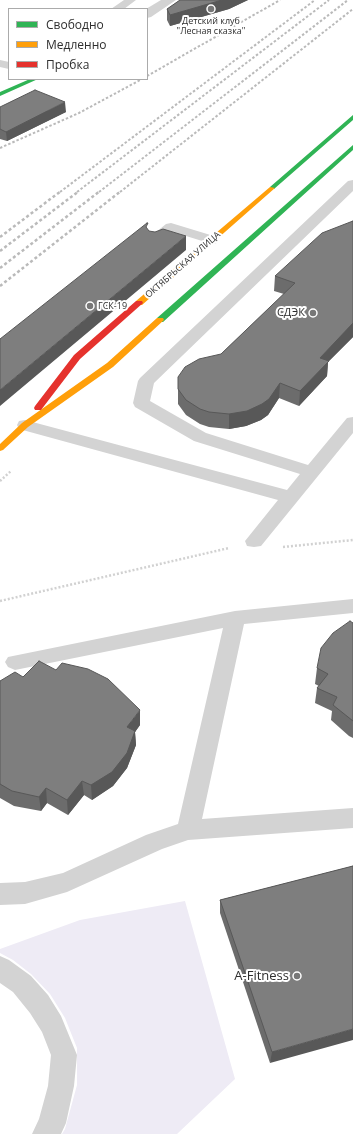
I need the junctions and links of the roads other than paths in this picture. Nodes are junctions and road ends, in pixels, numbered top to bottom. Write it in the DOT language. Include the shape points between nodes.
graph roads {
  1 [pos="131,0"];
  2 [pos="170,0"];
  3 [pos="118,8"];
  4 [pos="148,13"];
  5 [pos="33,80"];
  6 [pos="0,94"];
  7 [pos="353,117"];
  8 [pos="353,147"];
  9 [pos="353,184"];
  10 [pos="155,240"];
  11 [pos="212,240"];
  12 [pos="353,422"];
  13 [pos="25,425"];
  14 [pos="0,448"];
  15 [pos="311,472"];
  16 [pos="290,497"];
  17 [pos="254,541"];
  18 [pos="353,606"];
  19 [pos="235,618"];
  20 [pos="15,662"];
  21 [pos="353,818"];
  22 [pos="188,830"];
  23 [pos="0,894"];
  24 [pos="0,968"];
  25 [pos="46,1134"];
  1 -- 3 [label="lane"];
  2 -- 4 [label="street"];
  5 -- 6 [label="main road"];
  7 -- 11 [label="main road, ОКТЯБРЬСКАЯ УЛИЦА"];
  8 -- 13 [label="main road, ОКТЯБРЬСКАЯ УЛИЦА" via="110,365"];
  9 -- 15 [label="lane" via="146,381 141,403 200,437"];
  10 -- 11 [label="lane" via="171,227"];
  11 -- 13 [label="main road, ОКТЯБРЬСКАЯ УЛИЦА" via="182,259 77,357"];
  12 -- 15 [label="lane"];
  13 -- 14 [label="main road, ОКТЯБРЬСКАЯ УЛИЦА"];
  13 -- 16 [label="lane"];
  15 -- 16 [label="lane"];
  16 -- 17 [label="lane"];
  18 -- 19 [label="lane"];
  19 -- 20 [label="lane"];
  19 -- 22 [label="lane"];
  21 -- 22 [label="lane"];
  22 -- 23 [label="lane" via="154,842 67,882 25,893"];
  24 -- 25 [label="lane" via="22,984 40,1004 64,1055 61,1086 52,1123"];
}
